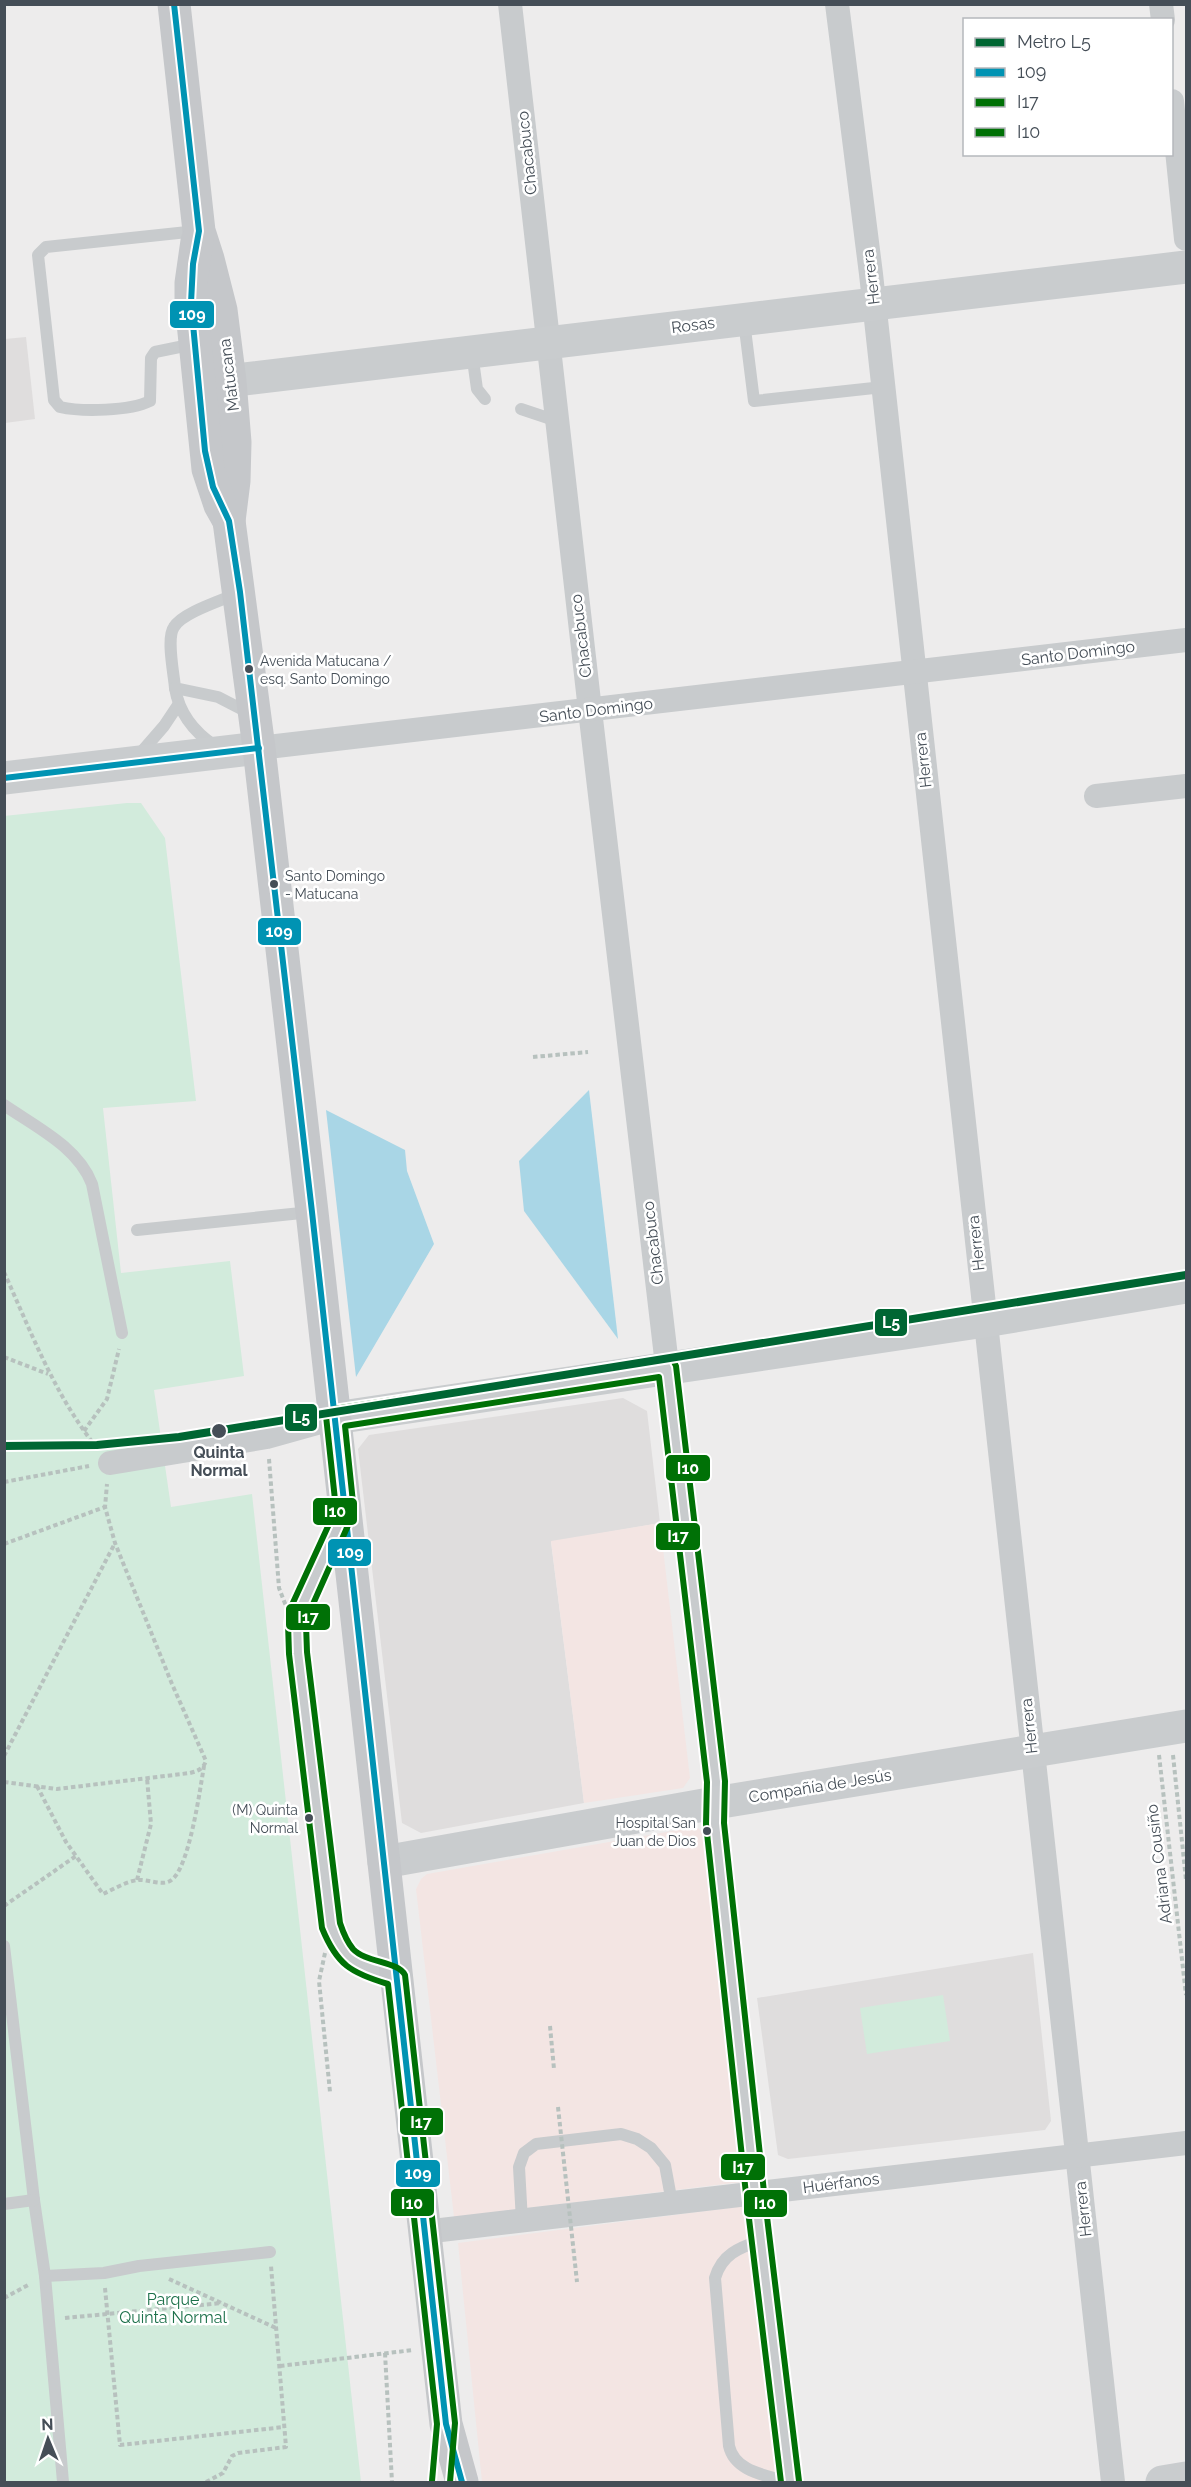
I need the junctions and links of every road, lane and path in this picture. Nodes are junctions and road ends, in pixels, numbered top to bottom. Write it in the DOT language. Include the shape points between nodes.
graph roads {
  1 [pos="174,4"];
  2 [pos="510,4"];
  3 [pos="837,4"];
  4 [pos="1173,111"];
  5 [pos="199,231"];
  6 [pos="1186,239"];
  7 [pos="1186,267"];
  8 [pos="874,304"];
  9 [pos="744,320"];
  10 [pos="548,342"];
  11 [pos="195,344"];
  12 [pos="471,352"];
  13 [pos="214,382"];
  14 [pos="883,387"];
  15 [pos="485,399"];
  16 [pos="521,409"];
  17 [pos="557,421"];
  18 [pos="240,592"];
  19 [pos="1186,640"];
  20 [pos="914,674"];
  21 [pos="175,688"];
  22 [pos="178,705"];
  23 [pos="590,710"];
  24 [pos="254,716"];
  25 [pos="259,748"];
  26 [pos="224,752"];
  27 [pos="130,763"];
  28 [pos="4,778"];
  29 [pos="1186,786"];
  30 [pos="1096,796"];
  31 [pos="588,1052"];
  32 [pos="533,1057"];
  33 [pos="4,1105"];
  34 [pos="312,1212"];
  35 [pos="136,1230"];
  36 [pos="4,1272"];
  37 [pos="1186,1287"];
  38 [pos="985,1321"];
  39 [pos="122,1334"];
  40 [pos="4,1357"];
  41 [pos="668,1367"];
  42 [pos="335,1418"];
  43 [pos="84,1431"];
  44 [pos="267,1437"];
  45 [pos="110,1463"];
  46 [pos="5,1482"];
  47 [pos="105,1507"];
  48 [pos="345,1510"];
  49 [pos="4,1545"];
  50 [pos="297,1636"];
  51 [pos="1171,1728"];
  52 [pos="1032,1752"];
  53 [pos="4,1756"];
  54 [pos="204,1766"];
  55 [pos="147,1778"];
  56 [pos="4,1782"];
  57 [pos="37,1786"];
  58 [pos="715,1803"];
  59 [pos="76,1856"];
  60 [pos="384,1862"];
  61 [pos="137,1880"];
  62 [pos="1186,1880"];
  63 [pos="4,1906"];
  64 [pos="332,1925"];
  65 [pos="4,1946"];
  66 [pos="396,1977"];
  67 [pos="1186,1995"];
  68 [pos="550,2026"];
  69 [pos="554,2069"];
  70 [pos="330,2092"];
  71 [pos="558,2107"];
  72 [pos="1186,2143"];
  73 [pos="1077,2156"];
  74 [pos="755,2193"];
  75 [pos="34,2200"];
  76 [pos="672,2203"];
  77 [pos="4,2204"];
  78 [pos="522,2220"];
  79 [pos="424,2232"];
  80 [pos="761,2240"];
  81 [pos="270,2252"];
  82 [pos="139,2266"];
  83 [pos="104,2272"];
  84 [pos="45,2276"];
  85 [pos="577,2282"];
  86 [pos="4,2298"];
  87 [pos="222,2303"];
  88 [pos="108,2314"];
  89 [pos="49,2320"];
  90 [pos="276,2328"];
  91 [pos="423,2349"];
  92 [pos="385,2353"];
  93 [pos="280,2366"];
  94 [pos="446,2424"];
  95 [pos="284,2427"];
  96 [pos="1186,2478"];
  97 [pos="63,2482"];
  98 [pos="206,2482"];
  99 [pos="392,2482"];
  100 [pos="441,2482"];
  101 [pos="462,2482"];
  102 [pos="789,2482"];
  103 [pos="1113,2482"];
  104 [pos="1162,2482"];
  1 -- 5 [label="main road, Matucana"];
  2 -- 10 [label="street, Chacabuco"];
  3 -- 8 [label="street, Herrera"];
  4 -- 6 [label="street"];
  5 -- 11 [label="main road, Matucana" via="191,283"];
  5 -- 11 [label="lane" via="46,247 38,255 54,400 60,408 140,406 150,402 151,358 155,352"];
  5 -- 13 [label="main road, Matucana" via="221,310"];
  7 -- 8 [label="street, Rosas"];
  8 -- 9 [label="street, Rosas"];
  8 -- 14 [label="street, Herrera"];
  9 -- 10 [label="street, Rosas"];
  9 -- 14 [label="lane" via="754,401"];
  10 -- 12 [label="street, Rosas"];
  10 -- 17 [label="street, Chacabuco"];
  11 -- 13 [label="main road, Matucana"];
  12 -- 13 [label="street, Rosas"];
  12 -- 15 [label="lane" via="477,389"];
  13 -- 18 [label="main road, Matucana" via="235,442 229,521"];
  14 -- 20 [label="street, Herrera"];
  16 -- 17 [label="lane"];
  17 -- 23 [label="street, Chacabuco"];
  18 -- 21 [label="lane" via="183,618 173,628"];
  18 -- 24 [label="main road, Matucana"];
  19 -- 20 [label="street, Santo Domingo"];
  20 -- 23 [label="street, Santo Domingo"];
  20 -- 38 [label="street, Herrera"];
  21 -- 22 [label="lane"];
  21 -- 24 [label="lane" via="218,697"];
  22 -- 26 [label="lane" via="198,732"];
  22 -- 27 [label="lane"];
  23 -- 25 [label="street, Santo Domingo"];
  23 -- 41 [label="street, Chacabuco"];
  24 -- 25 [label="main road, Matucana"];
  25 -- 26 [label="street, Santo Domingo"];
  25 -- 34 [label="main road, Matucana"];
  26 -- 27 [label="street, Santo Domingo"];
  27 -- 28 [label="street, Santo Domingo"];
  29 -- 30 [label="street"];
  31 -- 32 [label="path"];
  33 -- 39 [label="lane" via="63,1145 88,1174"];
  34 -- 35 [label="lane"];
  34 -- 42 [label="main road, Matucana"];
  36 -- 40 [label="path" via="49,1374"];
  37 -- 38 [label="street"];
  38 -- 41 [label="street"];
  38 -- 52 [label="street, Herrera"];
  39 -- 43 [label="path" via="107,1398"];
  41 -- 42 [label="street"];
  41 -- 58 [label="street, Chacabuco" via="716,1782"];
  42 -- 44 [label="street"];
  42 -- 48 [label="main road, Matucana"];
  44 -- 45 [label="street"];
  44 -- 50 [label="path" via="279,1588"];
  45 -- 46 [label="path"];
  47 -- 49 [label="path"];
  48 -- 50 [label="lane" via="305,1597"];
  48 -- 60 [label="main road, Matucana"];
  50 -- 64 [label="lane"];
  51 -- 52 [label="street, Compañía de Jesús"];
  51 -- 62 [label="path, Adriana Cousiño"];
  51 -- 67 [label="path, Adriana Cousiño"];
  52 -- 58 [label="street, Compañía de Jesús"];
  52 -- 73 [label="street, Herrera"];
  53 -- 54 [label="path" via="116,1543 206,1761"];
  54 -- 55 [label="path" via="190,1773"];
  54 -- 61 [label="path" via="188,1850 180,1870 171,1881 163,1883"];
  55 -- 57 [label="path" via="57,1789"];
  55 -- 61 [label="path" via="151,1824"];
  56 -- 57 [label="path"];
  57 -- 59 [label="path"];
  58 -- 60 [label="street, Compañía de Jesús"];
  58 -- 74 [label="street, Chacabuco"];
  59 -- 61 [label="path" via="103,1894"];
  59 -- 63 [label="path"];
  60 -- 66 [label="main road, Matucana"];
  64 -- 66 [label="lane" via="350,1960"];
  64 -- 70 [label="path" via="319,1981"];
  65 -- 75 [label="lane"];
  66 -- 79 [label="main road, Matucana"];
  68 -- 69 [label="path"];
  71 -- 85 [label="path, bridge"];
  72 -- 73 [label="street, Huérfanos"];
  73 -- 74 [label="street, Huérfanos"];
  73 -- 103 [label="street, Herrera"];
  74 -- 76 [label="street, Huérfanos"];
  74 -- 80 [label="street, Chacabuco"];
  75 -- 77 [label="lane"];
  75 -- 84 [label="lane"];
  76 -- 78 [label="street, Huérfanos"];
  76 -- 78 [label="lane" via="665,2165 651,2148 621,2134 536,2144 524,2153 519,2167"];
  78 -- 79 [label="street, Huérfanos"];
  79 -- 94 [label="main road, Matucana"];
  80 -- 102 [label="street, Chacabuco"];
  80 -- 102 [label="lane" via="728,2255 715,2278 729,2446 740,2465"];
  81 -- 82 [label="lane"];
  81 -- 90 [label="path"];
  82 -- 83 [label="lane"];
  82 -- 87 [label="path"];
  83 -- 84 [label="lane"];
  83 -- 88 [label="path"];
  84 -- 86 [label="path"];
  84 -- 89 [label="lane"];
  87 -- 88 [label="path"];
  87 -- 90 [label="path"];
  88 -- 89 [label="path"];
  88 -- 95 [label="path" via="120,2445"];
  89 -- 97 [label="lane"];
  90 -- 93 [label="path"];
  91 -- 92 [label="path"];
  92 -- 93 [label="path"];
  92 -- 99 [label="path"];
  93 -- 95 [label="path"];
  94 -- 100 [label="main road, Matucana"];
  94 -- 101 [label="main road, Matucana"];
  95 -- 98 [label="path" via="286,2447 238,2452 223,2473"];
  96 -- 104 [label="street"];
}
